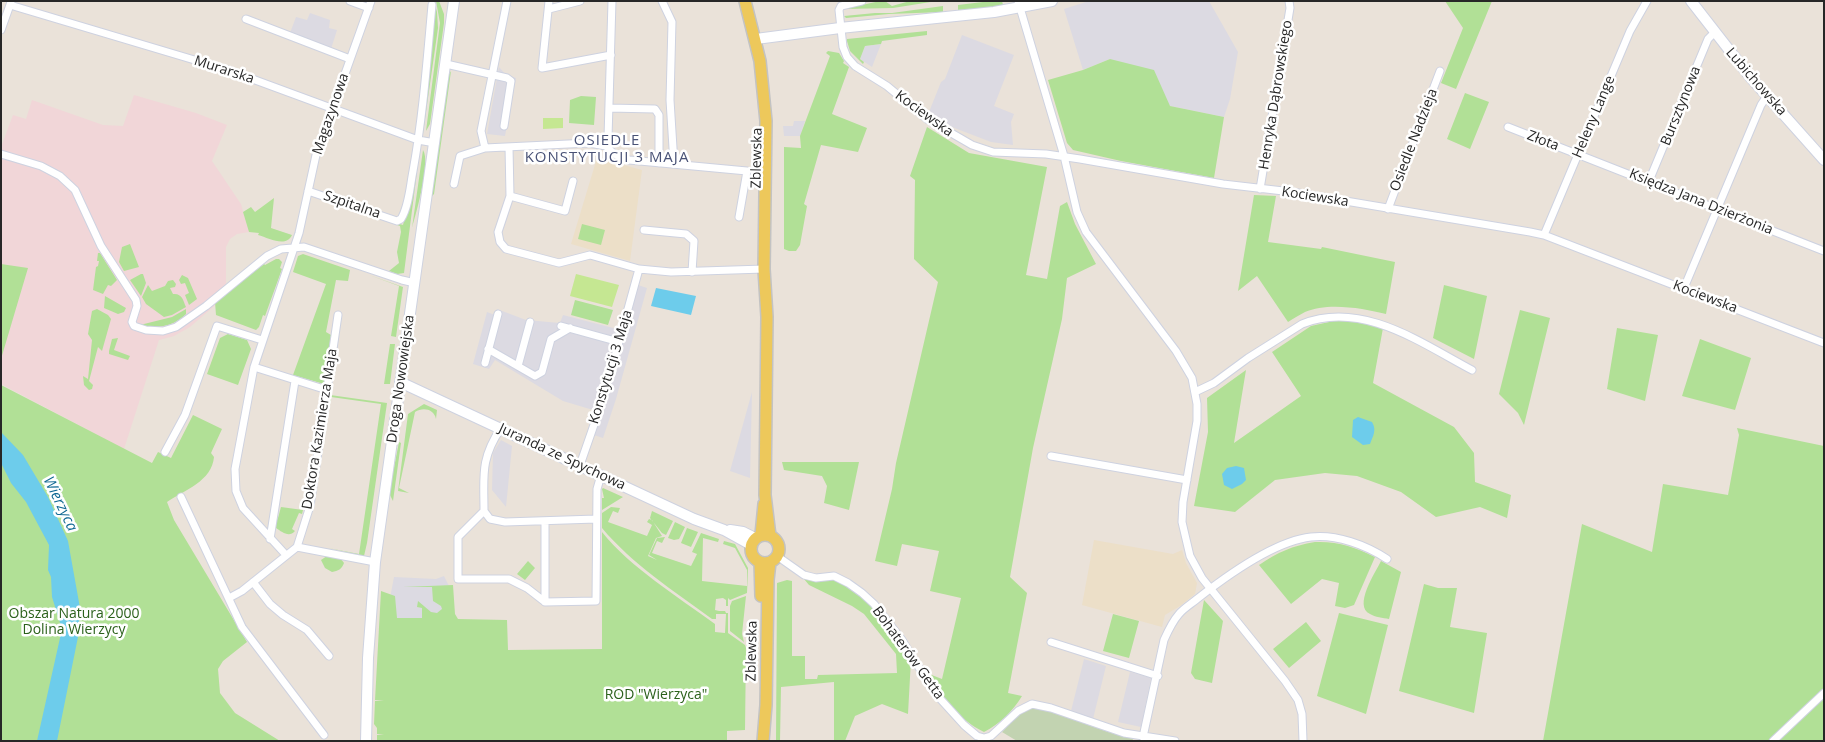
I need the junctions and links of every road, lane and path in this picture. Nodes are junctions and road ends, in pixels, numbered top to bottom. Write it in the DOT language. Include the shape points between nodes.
graph roads {
  1 [pos="350,1"];
  2 [pos="448,1"];
  3 [pos="454,1"];
  4 [pos="506,1"];
  5 [pos="580,1"];
  6 [pos="612,1"];
  7 [pos="662,1"];
  8 [pos="745,1"];
  9 [pos="752,1"];
  10 [pos="862,1"];
  11 [pos="1052,1"];
  12 [pos="1289,1"];
  13 [pos="1647,1"];
  14 [pos="1691,1"];
  15 [pos="11,3"];
  16 [pos="370,5"];
  17 [pos="432,5"];
  18 [pos="549,5"];
  19 [pos="1019,5"];
  20 [pos="451,18"];
  21 [pos="246,19"];
  22 [pos="840,28"];
  23 [pos="1,30"];
  24 [pos="1715,32"];
  25 [pos="759,39"];
  26 [pos="611,55"];
  27 [pos="350,59"];
  28 [pos="446,64"];
  29 [pos="1440,71"];
  30 [pos="492,76"];
  31 [pos="1767,96"];
  32 [pos="609,108"];
  33 [pos="333,109"];
  34 [pos="504,126"];
  35 [pos="1508,127"];
  36 [pos="418,140"];
  37 [pos="435,143"];
  38 [pos="606,146"];
  39 [pos="509,147"];
  40 [pos="485,148"];
  41 [pos="1,154"];
  42 [pos="1578,154"];
  43 [pos="1064,156"];
  44 [pos="1824,160"];
  45 [pos="659,164"];
  46 [pos="674,164"];
  47 [pos="573,181"];
  48 [pos="1650,181"];
  49 [pos="454,184"];
  50 [pos="1260,189"];
  51 [pos="308,190"];
  52 [pos="510,196"];
  53 [pos="1388,209"];
  54 [pos="1717,209"];
  55 [pos="739,217"];
  56 [pos="644,230"];
  57 [pos="1544,235"];
  58 [pos="294,248"];
  59 [pos="1824,251"];
  60 [pos="640,269"];
  61 [pos="764,269"];
  62 [pos="692,272"];
  63 [pos="415,283"];
  64 [pos="1684,288"];
  65 [pos="498,314"];
  66 [pos="338,315"];
  67 [pos="766,317"];
  68 [pos="530,322"];
  69 [pos="561,326"];
  70 [pos="570,328"];
  71 [pos="262,340"];
  72 [pos="619,342"];
  73 [pos="1824,343"];
  74 [pos="488,349"];
  75 [pos="484,363"];
  76 [pos="518,366"];
  77 [pos="254,367"];
  78 [pos="1472,370"];
  79 [pos="295,381"];
  80 [pos="400,382"];
  81 [pos="327,390"];
  82 [pos="1195,392"];
  83 [pos="501,428"];
  84 [pos="165,452"];
  85 [pos="1051,456"];
  86 [pos="580,466"];
  87 [pos="601,475"];
  88 [pos="1187,480"];
  89 [pos="181,497"];
  90 [pos="484,511"];
  91 [pos="596,519"];
  92 [pos="545,521"];
  93 [pos="759,538"];
  94 [pos="270,539"];
  95 [pos="298,547"];
  96 [pos="286,555"];
  97 [pos="1387,559"];
  98 [pos="769,560"];
  99 [pos="376,562"];
  100 [pos="253,582"];
  101 [pos="1210,589"];
  102 [pos="229,598"];
  103 [pos="545,602"];
  104 [pos="1051,642"];
  105 [pos="329,656"];
  106 [pos="1158,676"];
  107 [pos="1824,693"];
  108 [pos="324,735"];
  109 [pos="1143,737"];
  110 [pos="763,740"];
  111 [pos="366,741"];
  112 [pos="1175,741"];
  113 [pos="1303,741"];
  114 [pos="1773,741"];
  1 -- 16 [label="street"];
  2 -- 20 [label="street, Droga Nowowiejska"];
  3 -- 20 [label="street, Droga Nowowiejska"];
  4 -- 30 [label="street"];
  5 -- 18 [label="street"];
  6 -- 26 [label="street"];
  7 -- 46 [label="street" via="672,22 670,100"];
  8 -- 25 [label="main road, Zblewska"];
  9 -- 25 [label="main road, Zblewska"];
  10 -- 22 [label="street" via="841,6"];
  11 -- 19 [label="street"];
  12 -- 50 [label="street, Henryka Dąbrowskiego"];
  13 -- 42 [label="street, Heleny Lange" via="1630,31"];
  14 -- 24 [label="street, Lubichowska"];
  15 -- 23 [label="street"];
  15 -- 33 [label="street, Murarska" via="208,64"];
  16 -- 27 [label="street, Magazynowa"];
  17 -- 36 [label="street"];
  18 -- 26 [label="street" via="542,68"];
  19 -- 22 [label="street" via="976,14"];
  19 -- 43 [label="street"];
  20 -- 28 [label="street, Droga Nowowiejska"];
  21 -- 27 [label="street, Magazynowa"];
  22 -- 25 [label="street"];
  22 -- 43 [label="street, Kociewska" via="843,47 855,66 939,127 993,152"];
  24 -- 31 [label="street, Lubichowska"];
  24 -- 48 [label="street, Bursztynowa" via="1708,39"];
  25 -- 61 [label="main road, Zblewska" via="766,121"];
  25 -- 67 [label="main road, Zblewska" via="768,68 772,120 770,277"];
  26 -- 32 [label="street"];
  27 -- 33 [label="street, Magazynowa"];
  28 -- 30 [label="street"];
  28 -- 37 [label="street, Droga Nowowiejska"];
  29 -- 53 [label="street, Osiedle Nadzieja"];
  30 -- 34 [label="street" via="511,81"];
  30 -- 40 [label="street" via="481,131"];
  31 -- 44 [label="street, Lubichowska"];
  31 -- 54 [label="street"];
  32 -- 38 [label="street"];
  32 -- 45 [label="street" via="655,109 659,115"];
  33 -- 36 [label="street, Murarska"];
  33 -- 51 [label="street, Magazynowa"];
  35 -- 42 [label="street, Złota"];
  36 -- 37 [label="street, Murarska"];
  36 -- 51 [label="street, Szpitalna" via="405,208 397,221"];
  37 -- 63 [label="street, Droga Nowowiejska"];
  38 -- 39 [label="street" via="589,143"];
  38 -- 45 [label="street" via="614,154 629,160"];
  39 -- 40 [label="street"];
  39 -- 52 [label="street"];
  40 -- 49 [label="street" via="460,156"];
  41 -- 58 [label="street" via="41,166 76,190 101,246 136,300 134,326 146,330 163,331 176,327 267,256 281,249"];
  42 -- 48 [label="street, Księdza Jana Dzierżonia"];
  42 -- 57 [label="street, Heleny Lange"];
  43 -- 50 [label="street, Kociewska"];
  43 -- 82 [label="street" via="1077,212 1086,232 1176,351 1192,378"];
  45 -- 46 [label="street"];
  46 -- 55 [label="street" via="747,171"];
  47 -- 52 [label="street" via="565,211"];
  48 -- 54 [label="street, Księdza Jana Dzierżonia"];
  50 -- 53 [label="street, Kociewska"];
  51 -- 58 [label="street, Magazynowa"];
  52 -- 60 [label="street" via="498,232 506,249 559,263 590,255"];
  53 -- 57 [label="street, Kociewska"];
  54 -- 59 [label="street, Księdza Jana Dzierżonia"];
  54 -- 64 [label="street"];
  56 -- 62 [label="street" via="686,234 694,240"];
  57 -- 64 [label="street, Kociewska"];
  58 -- 63 [label="street" via="304,247"];
  58 -- 71 [label="street, Magazynowa"];
  60 -- 62 [label="street"];
  60 -- 72 [label="street, Konstytucji 3 Maja"];
  61 -- 62 [label="street"];
  61 -- 67 [label="main road, Zblewska"];
  63 -- 80 [label="street, Droga Nowowiejska"];
  64 -- 73 [label="street, Kociewska"];
  65 -- 74 [label="street"];
  66 -- 81 [label="street, Doktora Kazimierza Maja"];
  67 -- 93 [label="main road, Zblewska" via="765,495"];
  68 -- 76 [label="street"];
  69 -- 70 [label="street"];
  70 -- 72 [label="street"];
  70 -- 76 [label="street" via="551,339 542,372 535,376"];
  71 -- 77 [label="street, Magazynowa"];
  71 -- 84 [label="street" via="217,326 185,414"];
  72 -- 86 [label="street, Konstytucji 3 Maja"];
  74 -- 75 [label="street"];
  74 -- 76 [label="street"];
  77 -- 79 [label="street"];
  77 -- 94 [label="street, Magazynowa" via="235,469 236,491 243,508"];
  78 -- 82 [label="street" via="1389,327 1368,320 1328,318 1312,320 1297,327 1214,383"];
  79 -- 81 [label="street"];
  79 -- 94 [label="street"];
  80 -- 83 [label="street, Juranda ze Spychowa"];
  80 -- 99 [label="street, Droga Nowowiejska"];
  81 -- 95 [label="street, Doktora Kazimierza Maja" via="310,506"];
  82 -- 88 [label="street" via="1197,421"];
  83 -- 86 [label="street, Juranda ze Spychowa"];
  83 -- 90 [label="street" via="491,443 484,465"];
  85 -- 88 [label="street"];
  86 -- 87 [label="street, Juranda ze Spychowa"];
  87 -- 91 [label="street" via="597,485"];
  87 -- 93 [label="street, Juranda ze Spychowa" via="694,519"];
  88 -- 101 [label="street" via="1182,522 1190,556"];
  89 -- 102 [label="street"];
  90 -- 92 [label="street" via="490,518 505,522"];
  90 -- 103 [label="street" via="458,536 458,579 509,579 528,588"];
  91 -- 92 [label="street"];
  91 -- 103 [label="street" via="596,601"];
  92 -- 103 [label="street"];
  93 -- 98 [label="main road" via="752,556"];
  93 -- 98 [label="main road" via="777,542 779,552"];
  94 -- 96 [label="street, Magazynowa"];
  95 -- 96 [label="street"];
  95 -- 99 [label="street"];
  96 -- 100 [label="street"];
  97 -- 101 [label="street" via="1346,541 1310,537 1274,549"];
  98 -- 109 [label="street, Bohaterów Getta" via="816,578 830,575 848,583 874,604 902,640 934,692 977,736 991,736 1018,711 1032,704"];
  98 -- 110 [label="main road, Zblewska"];
  99 -- 111 [label="street, Droga Nowowiejska" via="368,658"];
  100 -- 102 [label="street"];
  100 -- 105 [label="street" via="270,604 307,630"];
  101 -- 106 [label="street" via="1170,626 1164,640"];
  101 -- 113 [label="street" via="1298,700"];
  102 -- 108 [label="street" via="242,627"];
  104 -- 106 [label="street"];
  106 -- 109 [label="street"];
  107 -- 114 [label="street"];
  109 -- 112 [label="street, Bohaterów Getta"];
}
